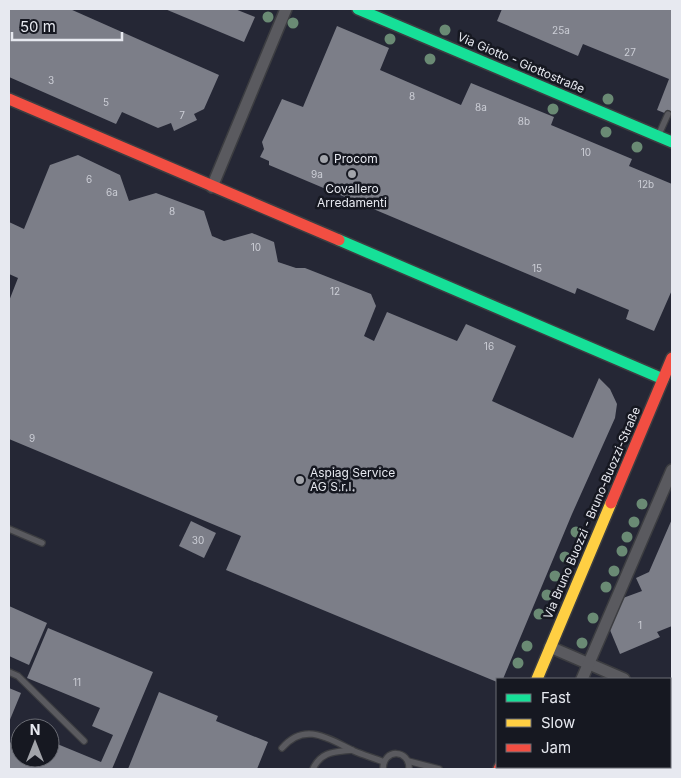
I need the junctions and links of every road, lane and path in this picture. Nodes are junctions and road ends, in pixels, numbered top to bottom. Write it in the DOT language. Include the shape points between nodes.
graph roads {
  1 [pos="286,9"];
  2 [pos="358,9"];
  3 [pos="9,99"];
  4 [pos="668,114"];
  5 [pos="658,136"];
  6 [pos="672,142"];
  7 [pos="212,187"];
  8 [pos="672,358"];
  9 [pos="663,379"];
  10 [pos="672,470"];
  11 [pos="9,529"];
  12 [pos="42,543"];
  13 [pos="550,647"];
  14 [pos="589,664"];
  15 [pos="9,672"];
  16 [pos="537,678"];
  17 [pos="582,678"];
  18 [pos="622,678"];
  19 [pos="84,742"];
  20 [pos="282,748"];
  21 [pos="352,750"];
  22 [pos="408,761"];
  23 [pos="384,762"];
  24 [pos="313,769"];
  25 [pos="383,769"];
  26 [pos="409,769"];
  27 [pos="439,769"];
  1 -- 7 [label="street"];
  2 -- 5 [label="street, Via Giotto - Giottostraße"];
  3 -- 7 [label="street"];
  4 -- 5 [label="lane"];
  5 -- 6 [label="street, Via Giotto - Giottostraße"];
  7 -- 9 [label="street"];
  8 -- 9 [label="street, Via Bruno Buozzi - Bruno-Buozzi-Straße"];
  9 -- 13 [label="street, Via Bruno Buozzi - Bruno-Buozzi-Straße"];
  10 -- 14 [label="street"];
  11 -- 12 [label="lane"];
  13 -- 14 [label="street"];
  13 -- 16 [label="street, Via Bruno Buozzi - Bruno-Buozzi-Straße"];
  14 -- 17 [label="street"];
  14 -- 18 [label="street"];
  15 -- 19 [label="lane" via="18,676"];
  20 -- 21 [label="lane" via="298,736 315,734"];
  21 -- 23 [label="lane"];
  21 -- 24 [label="lane" via="326,754"];
  22 -- 23 [label="lane" via="398,754 389,756"];
  22 -- 26 [label="lane"];
  22 -- 27 [label="lane"];
  23 -- 25 [label="lane"];
}
